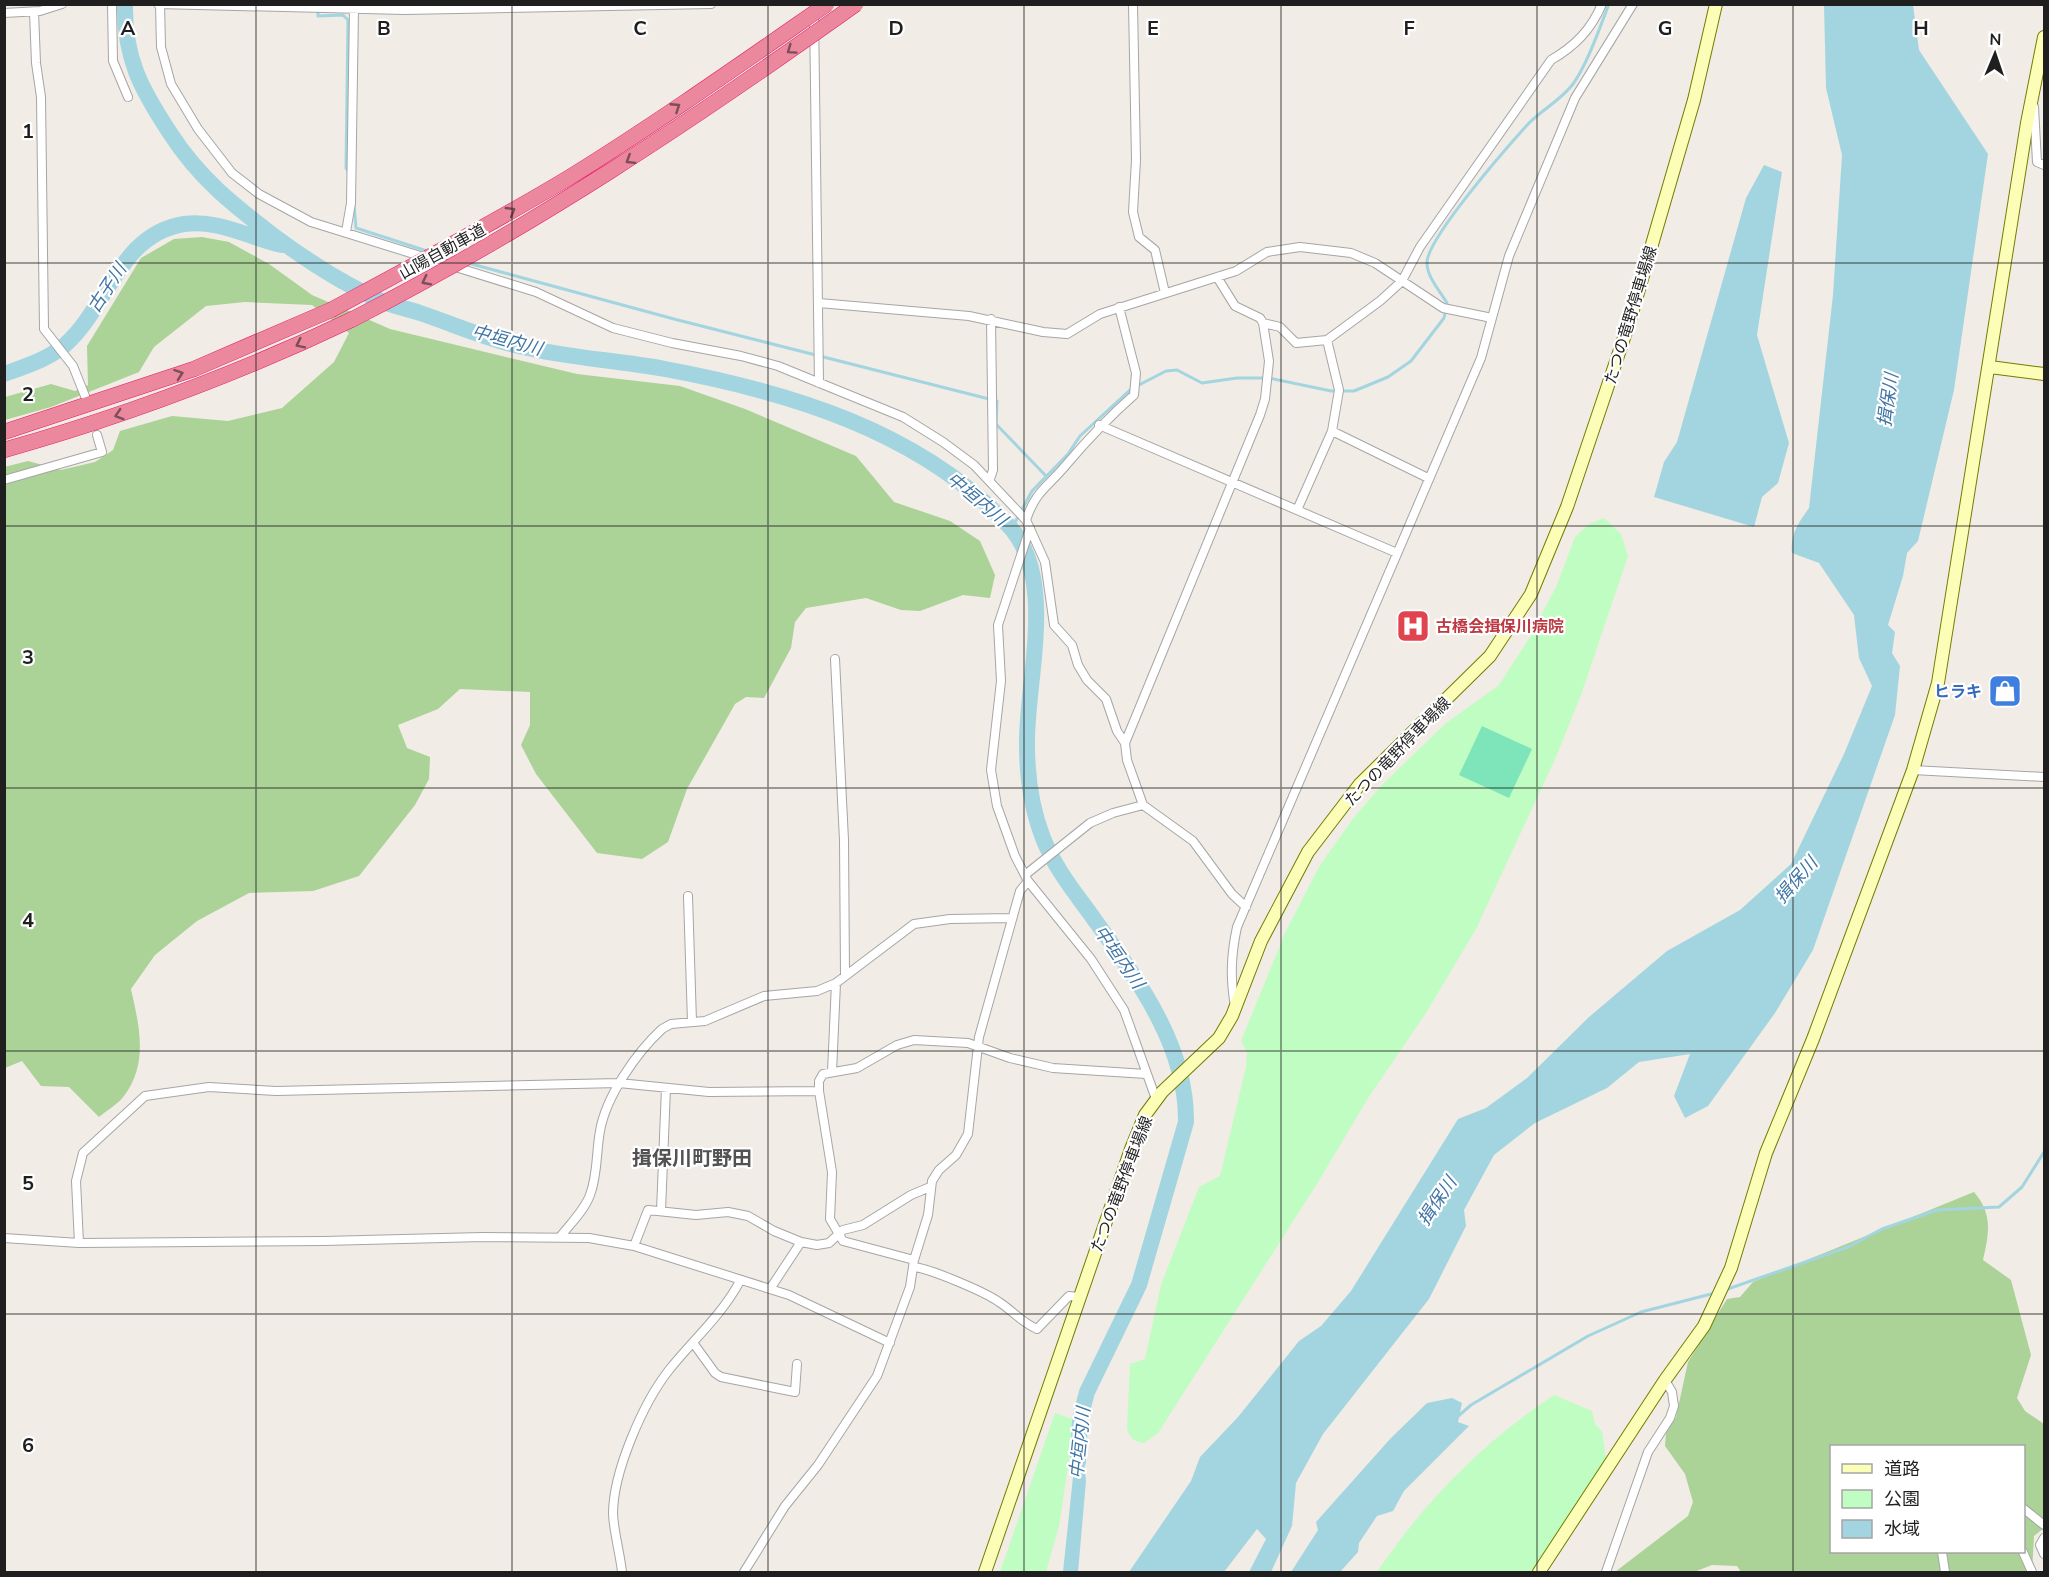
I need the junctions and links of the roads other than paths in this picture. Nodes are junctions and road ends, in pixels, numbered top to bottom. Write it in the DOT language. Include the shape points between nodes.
graph roads {
  1 [pos="62,4"];
  2 [pos="112,4"];
  3 [pos="711,4"];
  4 [pos="814,4"];
  5 [pos="827,4"];
  6 [pos="856,4"];
  7 [pos="1133,4"];
  8 [pos="1602,4"];
  9 [pos="1633,4"];
  10 [pos="1716,4"];
  11 [pos="160,5"];
  12 [pos="206,6"];
  13 [pos="322,6"];
  14 [pos="354,8"];
  15 [pos="34,12"];
  16 [pos="4,13"];
  17 [pos="2044,38"];
  18 [pos="129,97"];
  19 [pos="2033,97"];
  20 [pos="2044,165"];
  21 [pos="346,232"];
  22 [pos="1217,277"];
  23 [pos="1402,281"];
  24 [pos="1165,292"];
  25 [pos="819,303"];
  26 [pos="1119,308"];
  27 [pos="1492,318"];
  28 [pos="990,319"];
  29 [pos="1263,323"];
  30 [pos="1327,340"];
  31 [pos="1990,367"];
  32 [pos="2044,374"];
  33 [pos="819,383"];
  34 [pos="85,396"];
  35 [pos="1099,425"];
  36 [pos="1332,431"];
  37 [pos="4,432"];
  38 [pos="98,435"];
  39 [pos="4,450"];
  40 [pos="1428,478"];
  41 [pos="990,479"];
  42 [pos="4,480"];
  43 [pos="1233,484"];
  44 [pos="1297,510"];
  45 [pos="1028,527"];
  46 [pos="1397,553"];
  47 [pos="835,659"];
  48 [pos="1125,743"];
  49 [pos="1913,770"];
  50 [pos="2044,777"];
  51 [pos="1143,805"];
  52 [pos="1027,876"];
  53 [pos="688,896"];
  54 [pos="1246,907"];
  55 [pos="1012,918"];
  56 [pos="845,975"];
  57 [pos="836,983"];
  58 [pos="1235,1006"];
  59 [pos="692,1022"];
  60 [pos="978,1045"];
  61 [pos="832,1072"];
  62 [pos="1146,1074"];
  63 [pos="619,1083"];
  64 [pos="666,1088"];
  65 [pos="819,1091"];
  66 [pos="1159,1096"];
  67 [pos="930,1187"];
  68 [pos="661,1211"];
  69 [pos="840,1234"];
  70 [pos="560,1237"];
  71 [pos="4,1238"];
  72 [pos="801,1242"];
  73 [pos="79,1243"];
  74 [pos="634,1246"];
  75 [pos="914,1263"];
  76 [pos="740,1281"];
  77 [pos="770,1289"];
  78 [pos="1080,1297"];
  79 [pos="890,1342"];
  80 [pos="694,1344"];
  81 [pos="797,1364"];
  82 [pos="1665,1380"];
  83 [pos="2025,1510"];
  84 [pos="2044,1525"];
  85 [pos="2044,1538"];
  86 [pos="1942,1553"];
  87 [pos="2025,1553"];
  88 [pos="2044,1554"];
  89 [pos="622,1572"];
  90 [pos="744,1572"];
  91 [pos="985,1572"];
  92 [pos="1539,1572"];
  93 [pos="1606,1572"];
  94 [pos="1945,1572"];
  95 [pos="2032,1572"];
  1 -- 15 [label="street"];
  2 -- 18 [label="street" via="113,62"];
  3 -- 14 [label="street"];
  4 -- 25 [label="street"];
  37 -- 5 [label="highway, 山陽自動車道, one-way, bridge" via="194,369 331,310 571,176"];
  6 -- 39 [label="highway, 山陽自動車道, one-way, bridge" via="678,129 438,275 200,387"];
  7 -- 24 [label="street" via="1133,212 1140,237 1155,250"];
  8 -- 23 [label="street" via="1593,25 1569,49 1551,60 1420,247"];
  9 -- 27 [label="street" via="1575,98 1509,256"];
  10 -- 58 [label="main road, たつの竜野停車場線" via="1694,100 1630,320 1567,507 1531,594 1490,656 1360,784 1308,852 1261,941"];
  11 -- 12 [label="street"];
  11 -- 21 [label="street" via="161,47 171,84 198,129 232,173 292,213"];
  12 -- 13 [label="street"];
  13 -- 14 [label="street"];
  14 -- 21 [label="street" via="351,203"];
  15 -- 16 [label="street"];
  15 -- 34 [label="street" via="41,97 44,329 67,358"];
  17 -- 19 [label="main road"];
  19 -- 20 [label="street" via="2037,162"];
  19 -- 31 [label="main road"];
  21 -- 33 [label="street" via="536,292 613,328 753,358"];
  22 -- 23 [label="street" via="1236,271 1267,252 1300,248 1351,253"];
  22 -- 24 [label="street"];
  22 -- 29 [label="street" via="1235,306"];
  23 -- 27 [label="street" via="1446,308"];
  23 -- 30 [label="street"];
  24 -- 26 [label="street"];
  25 -- 28 [label="street"];
  25 -- 33 [label="street"];
  26 -- 28 [label="street" via="1084,321 1067,334"];
  26 -- 35 [label="street" via="1136,385 1134,395"];
  27 -- 40 [label="street" via="1481,358"];
  28 -- 41 [label="street"];
  29 -- 30 [label="street" via="1280,327 1296,343"];
  29 -- 43 [label="street" via="1267,378 1260,415"];
  30 -- 36 [label="street" via="1338,393"];
  31 -- 32 [label="main road"];
  31 -- 49 [label="main road" via="1938,683"];
  33 -- 41 [label="street" via="921,427"];
  35 -- 43 [label="street"];
  35 -- 45 [label="street" via="1064,468 1045,484 1033,502"];
  36 -- 40 [label="street"];
  36 -- 44 [label="street"];
  38 -- 42 [label="street" via="102,452"];
  40 -- 46 [label="street"];
  41 -- 45 [label="street"];
  43 -- 44 [label="street"];
  43 -- 48 [label="street"];
  44 -- 46 [label="street"];
  45 -- 48 [label="street" via="1045,562 1054,625 1072,645 1087,680 1106,699"];
  45 -- 52 [label="street" via="998,625 1001,681 991,770 997,806"];
  46 -- 54 [label="street"];
  47 -- 56 [label="street" via="844,840"];
  48 -- 51 [label="street"];
  49 -- 50 [label="street"];
  49 -- 82 [label="main road" via="1813,1039 1766,1153 1731,1268 1704,1326"];
  51 -- 52 [label="street" via="1090,823"];
  51 -- 54 [label="street" via="1193,841"];
  52 -- 55 [label="street"];
  52 -- 62 [label="street" via="1112,989 1130,1025"];
  53 -- 59 [label="street"];
  54 -- 58 [label="street" via="1231,952"];
  55 -- 56 [label="street" via="914,924"];
  55 -- 60 [label="street"];
  56 -- 57 [label="street"];
  57 -- 59 [label="street" via="817,991 764,996 720,1016"];
  57 -- 61 [label="street"];
  58 -- 66 [label="main road, たつの竜野停車場線" via="1219,1038"];
  59 -- 63 [label="street" via="662,1029"];
  60 -- 61 [label="street" via="914,1040 897,1045 857,1068"];
  60 -- 62 [label="street" via="1010,1058 1053,1068"];
  60 -- 67 [label="street" via="968,1134"];
  61 -- 65 [label="street" via="822,1074"];
  62 -- 66 [label="street"];
  63 -- 64 [label="street"];
  63 -- 70 [label="street" via="600,1131 595,1180 589,1196"];
  63 -- 73 [label="street" via="276,1091 209,1087 144,1096 83,1153 76,1181"];
  64 -- 65 [label="street" via="709,1092"];
  64 -- 68 [label="street"];
  65 -- 69 [label="street" via="832,1172 830,1219"];
  66 -- 78 [label="main road, たつの竜野停車場線" via="1145,1115 1131,1149"];
  67 -- 69 [label="street"];
  67 -- 75 [label="street" via="928,1215"];
  68 -- 72 [label="street" via="748,1216"];
  68 -- 74 [label="street" via="648,1210"];
  69 -- 72 [label="street" via="829,1243"];
  69 -- 75 [label="street" via="843,1241"];
  70 -- 73 [label="street"];
  70 -- 74 [label="street"];
  71 -- 73 [label="street"];
  72 -- 77 [label="street"];
  74 -- 76 [label="street"];
  75 -- 78 [label="street" via="999,1302 1036,1329 1069,1296"];
  75 -- 79 [label="street" via="910,1287"];
  76 -- 77 [label="street"];
  76 -- 80 [label="street"];
  77 -- 79 [label="street"];
  78 -- 91 [label="main road, たつの竜野停車場線"];
  79 -- 90 [label="street" via="869,1390 785,1506"];
  80 -- 81 [label="street" via="721,1377 770,1389 795,1392"];
  80 -- 89 [label="street" via="667,1372 623,1459 613,1513"];
  82 -- 92 [label="main road"];
  82 -- 93 [label="street" via="1674,1406 1648,1452"];
  83 -- 84 [label="street"];
  85 -- 88 [label="street" via="2040,1545"];
  86 -- 94 [label="street"];
  87 -- 95 [label="street"];
}
